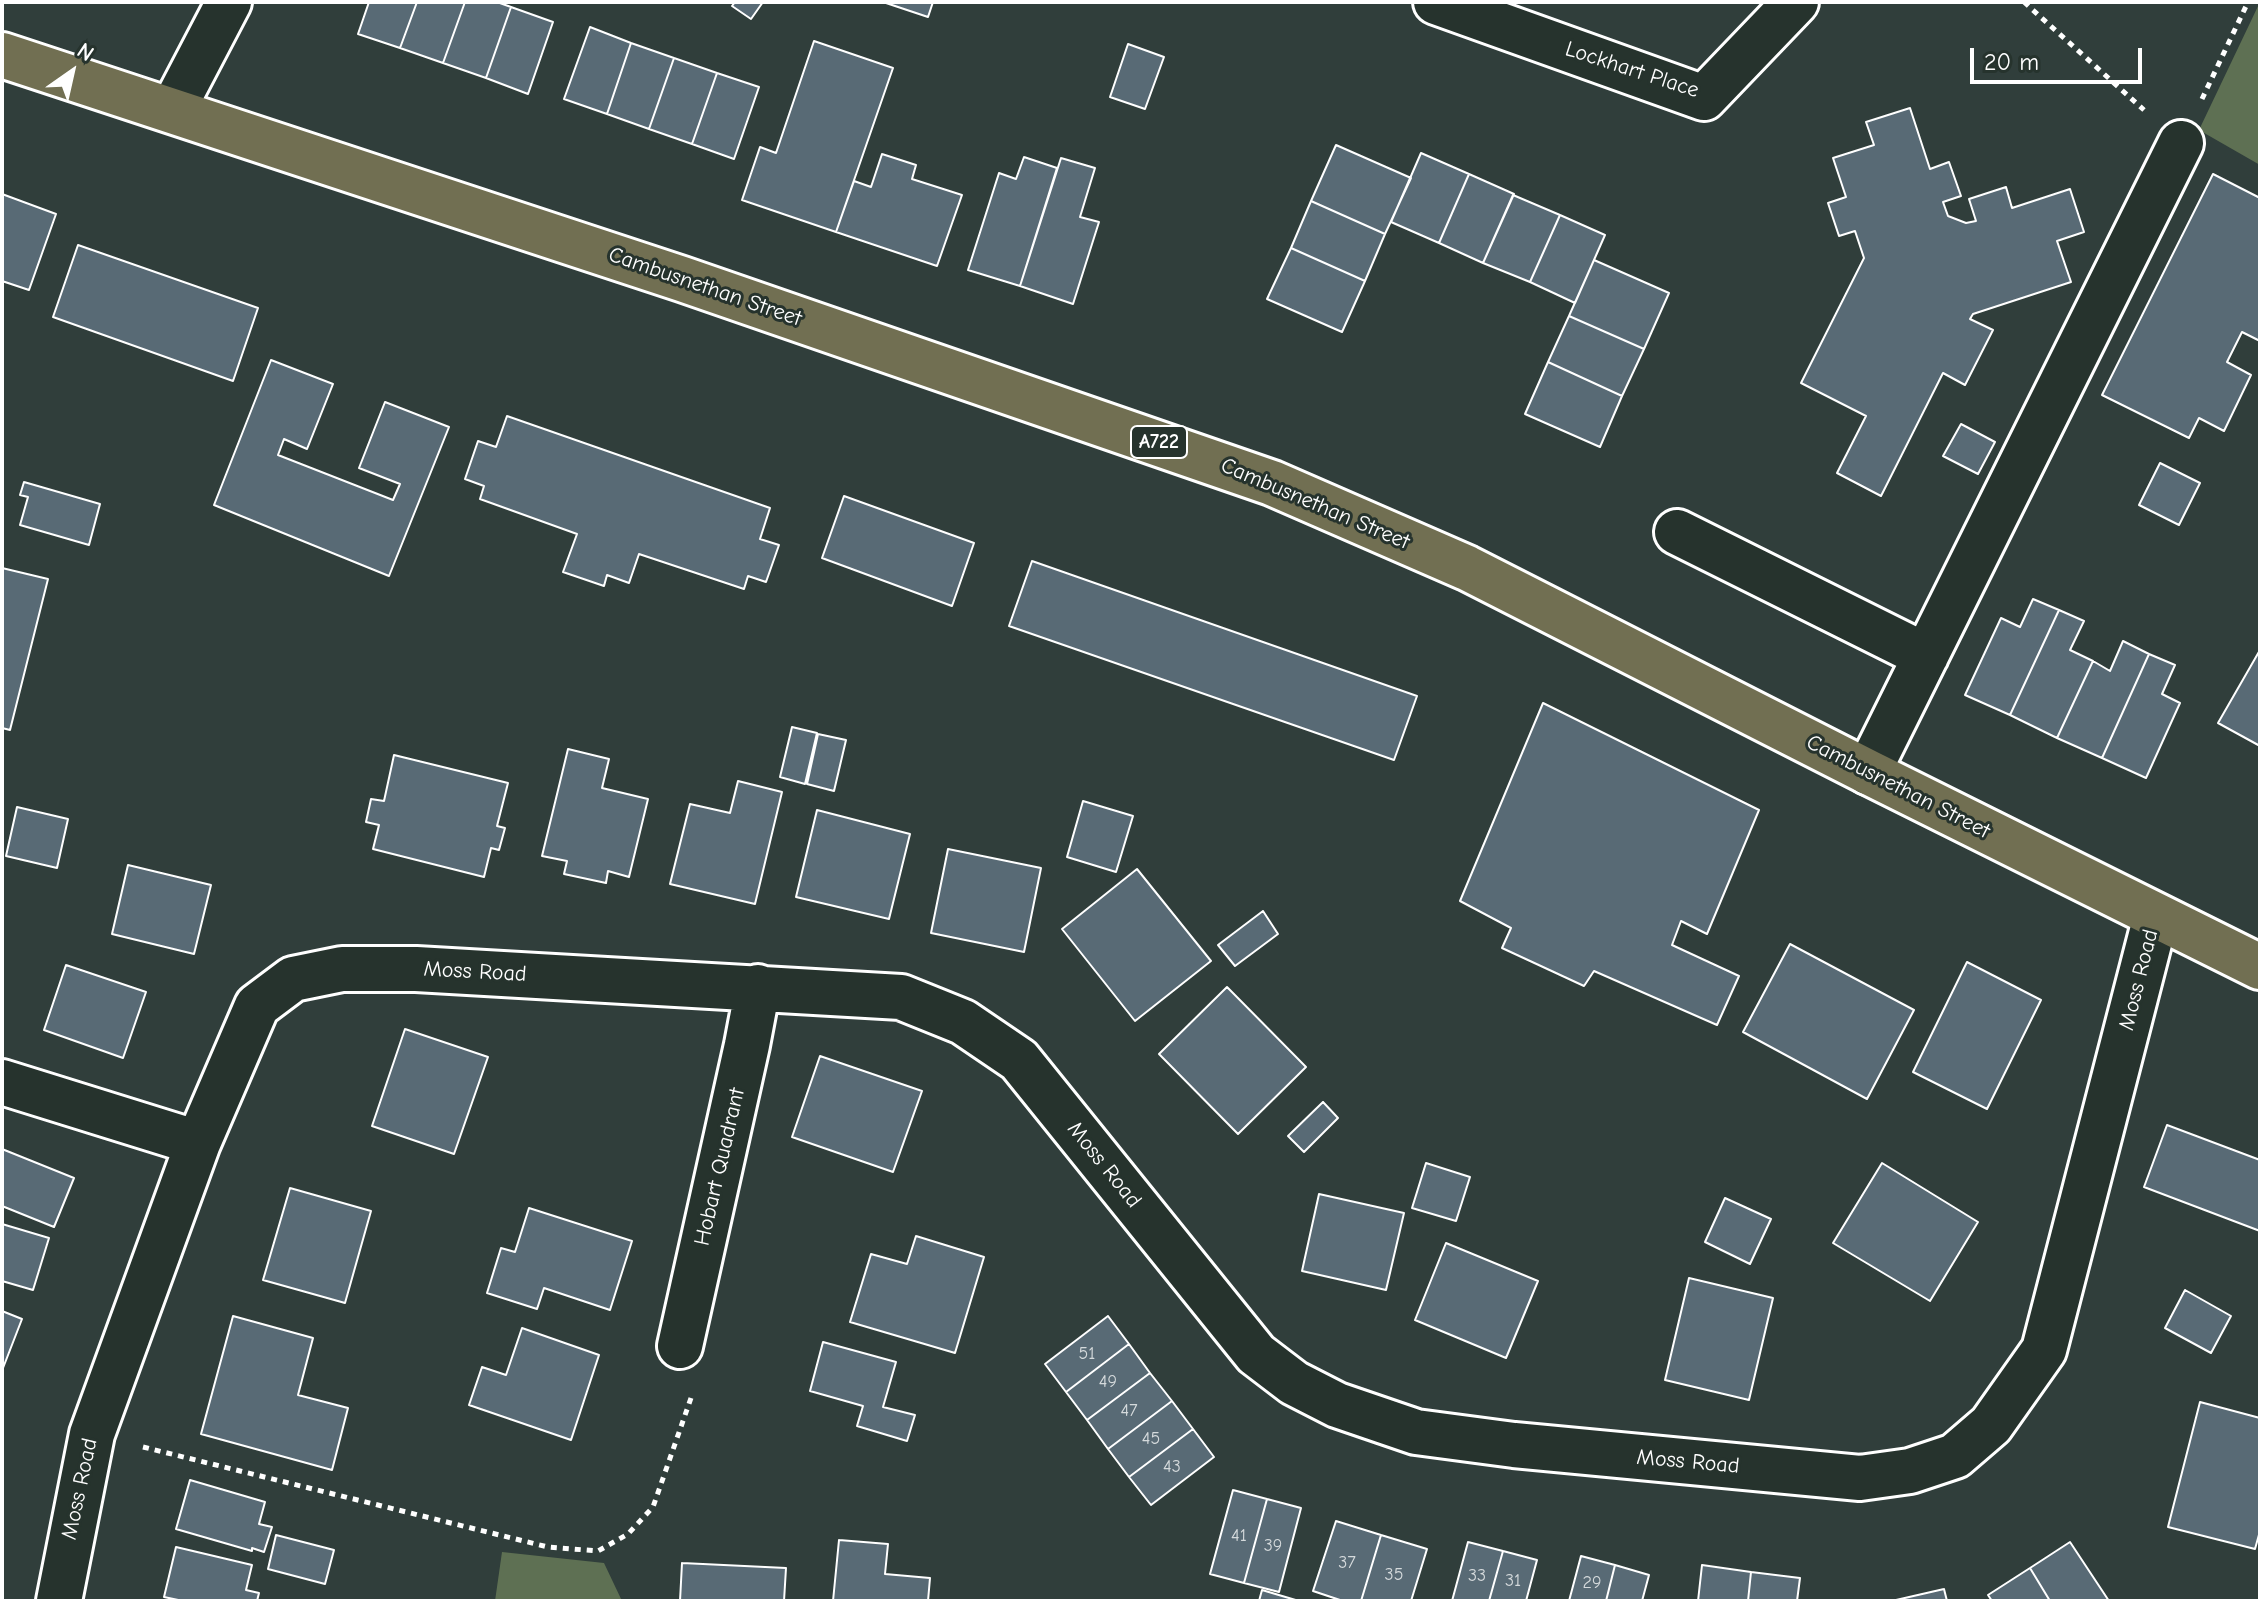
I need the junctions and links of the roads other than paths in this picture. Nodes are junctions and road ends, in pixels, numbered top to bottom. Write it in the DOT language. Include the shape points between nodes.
graph roads {
  1 [pos="229,2"];
  2 [pos="1436,2"];
  3 [pos="1796,2"];
  4 [pos="2,55"];
  5 [pos="173,109"];
  6 [pos="2181,143"];
  7 [pos="1677,532"];
  8 [pos="1926,656"];
  9 [pos="1868,772"];
  10 [pos="2156,916"];
  11 [pos="2260,967"];
  12 [pos="758,987"];
  13 [pos="2,1082"];
  14 [pos="198,1143"];
  15 [pos="680,1346"];
  16 [pos="59,1601"];
  1 -- 5 [label="street"];
  2 -- 3 [label="street, Lockhart Place" via="1704,98"];
  4 -- 5 [label="main road, Cambusnethan Street / A722"];
  5 -- 9 [label="main road, Cambusnethan Street / A722" via="1272,483 1467,568"];
  6 -- 8 [label="street"];
  7 -- 8 [label="street"];
  8 -- 9 [label="street"];
  9 -- 10 [label="main road, Cambusnethan Street / A722"];
  10 -- 11 [label="main road, Cambusnethan Street / A722"];
  10 -- 12 [label="street, Moss Road" via="2044,1350 1991,1425 1955,1456 1910,1471 1860,1478 1416,1432 1337,1405 1294,1383 1256,1354 1019,1060 963,1022 901,997"];
  12 -- 14 [label="street, Moss Road" via="416,969 342,969 293,979 257,1006"];
  12 -- 15 [label="street, Hobart Quadrant"];
  13 -- 14 [label="street"];
  14 -- 16 [label="street, Moss Road" via="92,1434"];
}
